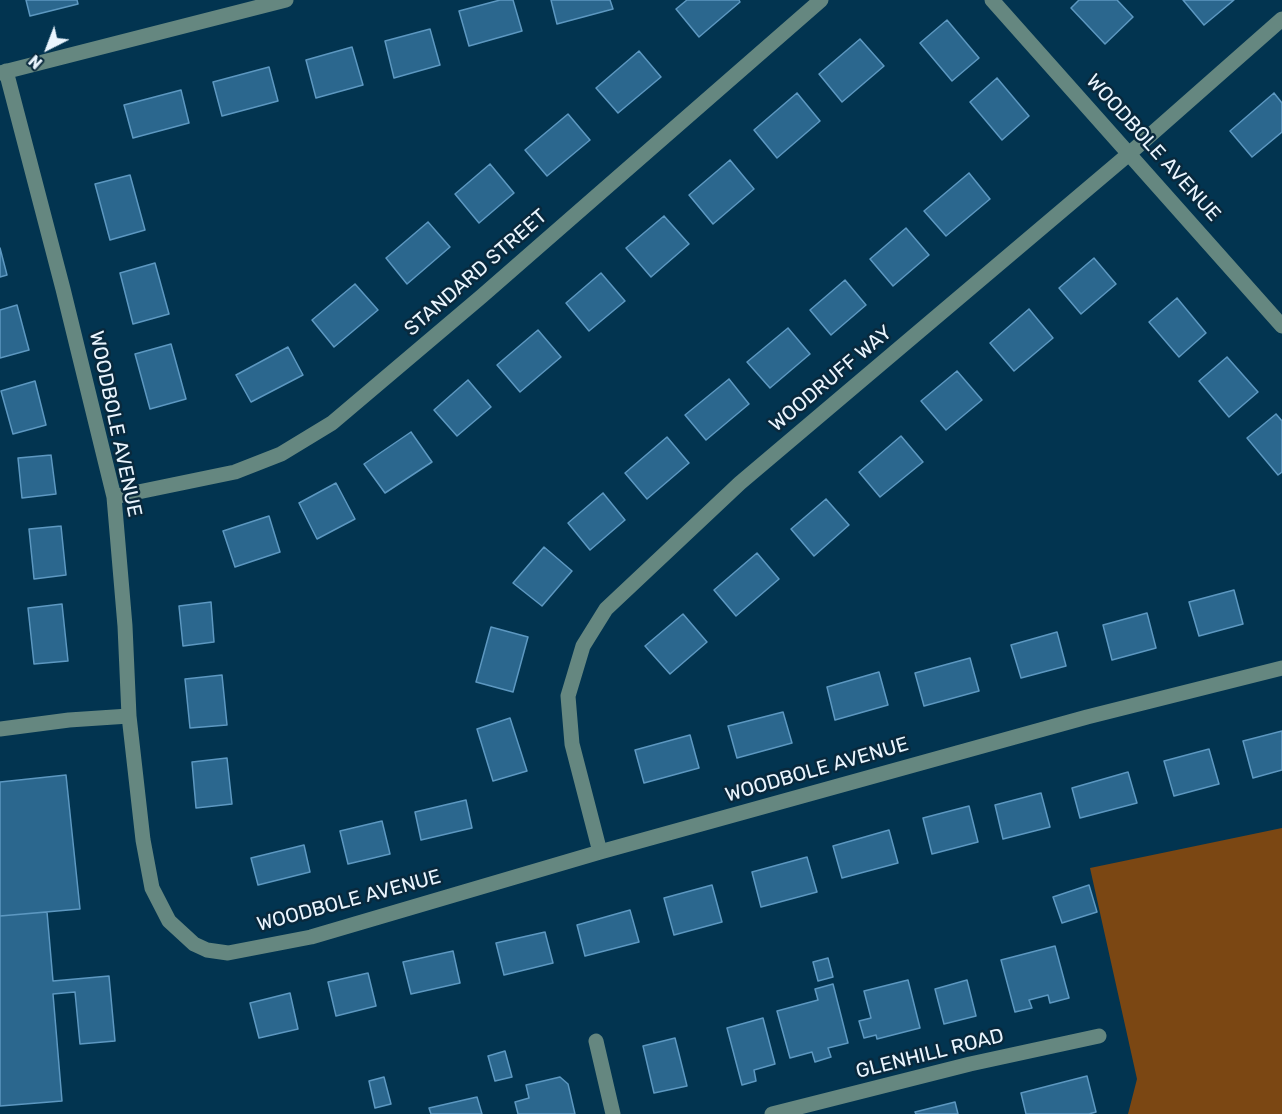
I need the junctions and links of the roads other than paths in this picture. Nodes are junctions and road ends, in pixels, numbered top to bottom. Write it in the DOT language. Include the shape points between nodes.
graph roads {
  1 [pos="286,0"];
  2 [pos="821,0"];
  3 [pos="992,0"];
  4 [pos="1282,19"];
  5 [pos="3,72"];
  6 [pos="1130,153"];
  7 [pos="1282,326"];
  8 [pos="114,496"];
  9 [pos="1282,668"];
  10 [pos="129,716"];
  11 [pos="0,729"];
  12 [pos="600,852"];
  13 [pos="1099,1036"];
  14 [pos="596,1041"];
  15 [pos="613,1114"];
  16 [pos="772,1114"];
  1 -- 5 [label="street"];
  2 -- 8 [label="street, STANDARD STREET" via="332,423 281,453 235,472"];
  3 -- 6 [label="street, WOODBOLE AVENUE"];
  4 -- 6 [label="street, WOODRUFF WAY"];
  5 -- 8 [label="street, WOODBOLE AVENUE" via="63,289"];
  6 -- 7 [label="street, WOODBOLE AVENUE"];
  6 -- 12 [label="street, WOODRUFF WAY" via="740,483 606,609 583,646 568,696 572,744"];
  8 -- 10 [label="street, WOODBOLE AVENUE"];
  9 -- 12 [label="street, WOODBOLE AVENUE" via="1088,717"];
  10 -- 11 [label="street"];
  10 -- 12 [label="street, WOODBOLE AVENUE" via="152,888 169,921 194,944 207,950 228,953 311,937"];
  13 -- 16 [label="street, GLENHILL ROAD"];
  14 -- 15 [label="street"];
}
